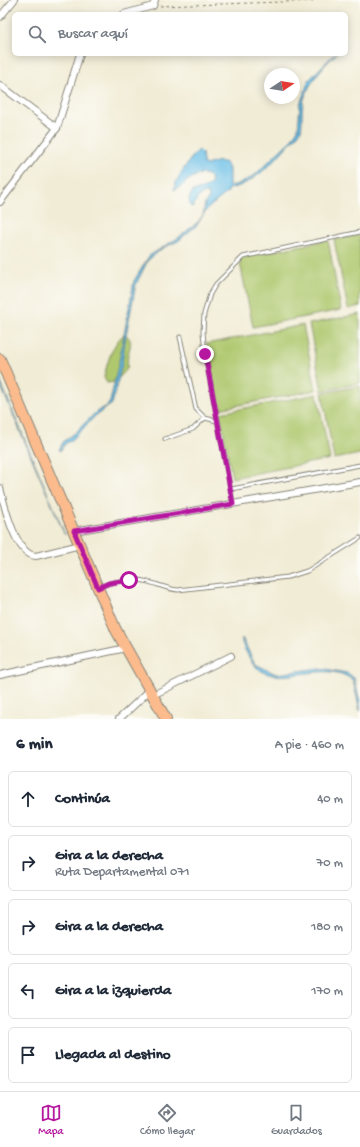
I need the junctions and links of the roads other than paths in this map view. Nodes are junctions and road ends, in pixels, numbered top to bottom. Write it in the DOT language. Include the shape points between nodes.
graph roads {
  1 [pos="14,0"];
  2 [pos="154,3"];
  3 [pos="129,12"];
  4 [pos="0,17"];
  5 [pos="79,56"];
  6 [pos="0,85"];
  7 [pos="57,128"];
  8 [pos="0,202"];
  9 [pos="360,232"];
  10 [pos="180,337"];
  11 [pos="0,361"];
  12 [pos="204,418"];
  13 [pos="217,421"];
  14 [pos="165,439"];
  15 [pos="360,465"];
  16 [pos="360,482"];
  17 [pos="0,488"];
  18 [pos="231,488"];
  19 [pos="233,504"];
  20 [pos="74,531"];
  21 [pos="360,538"];
  22 [pos="80,545"];
  23 [pos="98,588"];
  24 [pos="126,648"];
  25 [pos="231,656"];
  26 [pos="0,675"];
  27 [pos="151,693"];
  28 [pos="119,719"];
  29 [pos="166,719"];
  1 -- 4 [label="street"];
  2 -- 3 [label="street"];
  5 -- 7 [label="street"];
  6 -- 7 [label="street"];
  7 -- 8 [label="street"];
  9 -- 13 [label="lane" via="243,258 216,284 204,314 203,332"];
  10 -- 12 [label="lane" via="196,409"];
  11 -- 20 [label="main road"];
  12 -- 13 [label="lane"];
  12 -- 14 [label="lane" via="193,429"];
  13 -- 18 [label="lane"];
  15 -- 18 [label="lane"];
  16 -- 19 [label="street"];
  17 -- 22 [label="street" via="17,541 30,554 36,556"];
  18 -- 19 [label="lane"];
  19 -- 20 [label="street"];
  20 -- 22 [label="main road"];
  21 -- 23 [label="lane" via="307,572 288,577 178,590 167,589 143,580 109,583"];
  22 -- 23 [label="main road"];
  23 -- 24 [label="main road"];
  24 -- 26 [label="street"];
  24 -- 27 [label="main road"];
  25 -- 27 [label="street"];
  27 -- 28 [label="street"];
  27 -- 29 [label="main road"];
}
